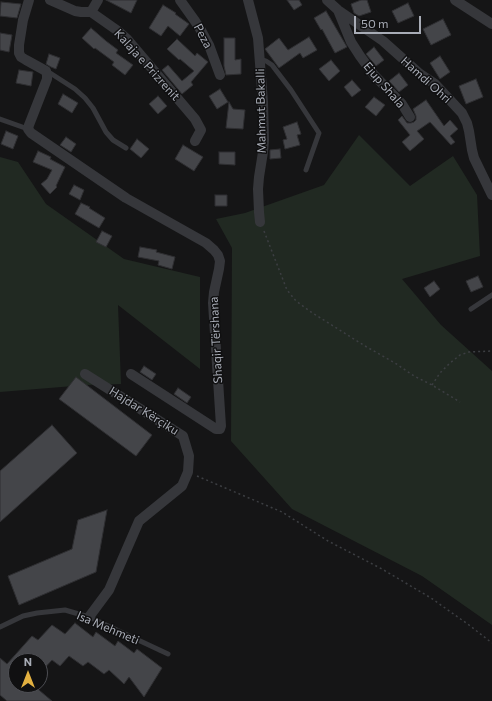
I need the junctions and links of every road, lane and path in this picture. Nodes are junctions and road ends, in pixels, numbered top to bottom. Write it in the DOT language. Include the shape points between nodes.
graph roads {
  1 [pos="29,0"];
  2 [pos="50,0"];
  3 [pos="98,0"];
  4 [pos="180,0"];
  5 [pos="248,0"];
  6 [pos="326,0"];
  7 [pos="455,0"];
  8 [pos="338,10"];
  9 [pos="92,12"];
  10 [pos="492,24"];
  11 [pos="260,59"];
  12 [pos="46,71"];
  13 [pos="220,75"];
  14 [pos="410,117"];
  15 [pos="0,118"];
  16 [pos="28,129"];
  17 [pos="195,140"];
  18 [pos="126,148"];
  19 [pos="306,170"];
  20 [pos="492,195"];
  21 [pos="260,222"];
  22 [pos="492,295"];
  23 [pos="471,309"];
  24 [pos="492,351"];
  25 [pos="85,374"];
  26 [pos="131,374"];
  27 [pos="432,385"];
  28 [pos="460,402"];
  29 [pos="188,472"];
  30 [pos="89,617"];
  31 [pos="0,627"];
  32 [pos="492,643"];
  33 [pos="168,654"];
  1 -- 12 [label="street" via="23,20 19,53 21,57"];
  2 -- 9 [label="street, Kalaja e Prizrenit" via="75,11"];
  3 -- 9 [label="street"];
  4 -- 13 [label="street, Peza" via="209,45"];
  5 -- 11 [label="street, Mahmut Bakalli" via="258,38"];
  6 -- 8 [label="street, Hamdi Ohri"];
  7 -- 10 [label="street"];
  8 -- 14 [label="street, Ejup Shala" via="351,42 360,56 402,104"];
  8 -- 20 [label="street, Hamdi Ohri" via="383,41 435,84 462,113 467,123 474,158"];
  9 -- 17 [label="street, Kalaja e Prizrenit" via="127,39 195,119 201,130"];
  11 -- 19 [label="lane" via="272,65 319,133"];
  11 -- 21 [label="street, Mahmut Bakalli" via="264,140 259,177"];
  12 -- 16 [label="street" via="46,79"];
  12 -- 18 [label="lane" via="85,98 106,132"];
  15 -- 16 [label="lane, Shaqir Tërshana"];
  16 -- 26 [label="street, Shaqir Tërshana" via="105,184 206,243 218,255 220,261 213,303 220,429 216,429"];
  21 -- 27 [label="path" via="287,290 296,301 365,346"];
  22 -- 23 [label="lane"];
  24 -- 27 [label="path" via="460,355 440,373"];
  25 -- 29 [label="street, Hajdar Kërçiku" via="183,436 189,456"];
  27 -- 28 [label="path"];
  29 -- 30 [label="street" via="182,486 139,521 109,590"];
  29 -- 32 [label="path" via="282,512 328,541 431,598"];
  30 -- 31 [label="lane, Isa Mehmeti" via="65,610 51,611 22,616"];
  30 -- 33 [label="lane, Isa Mehmeti"];
}
